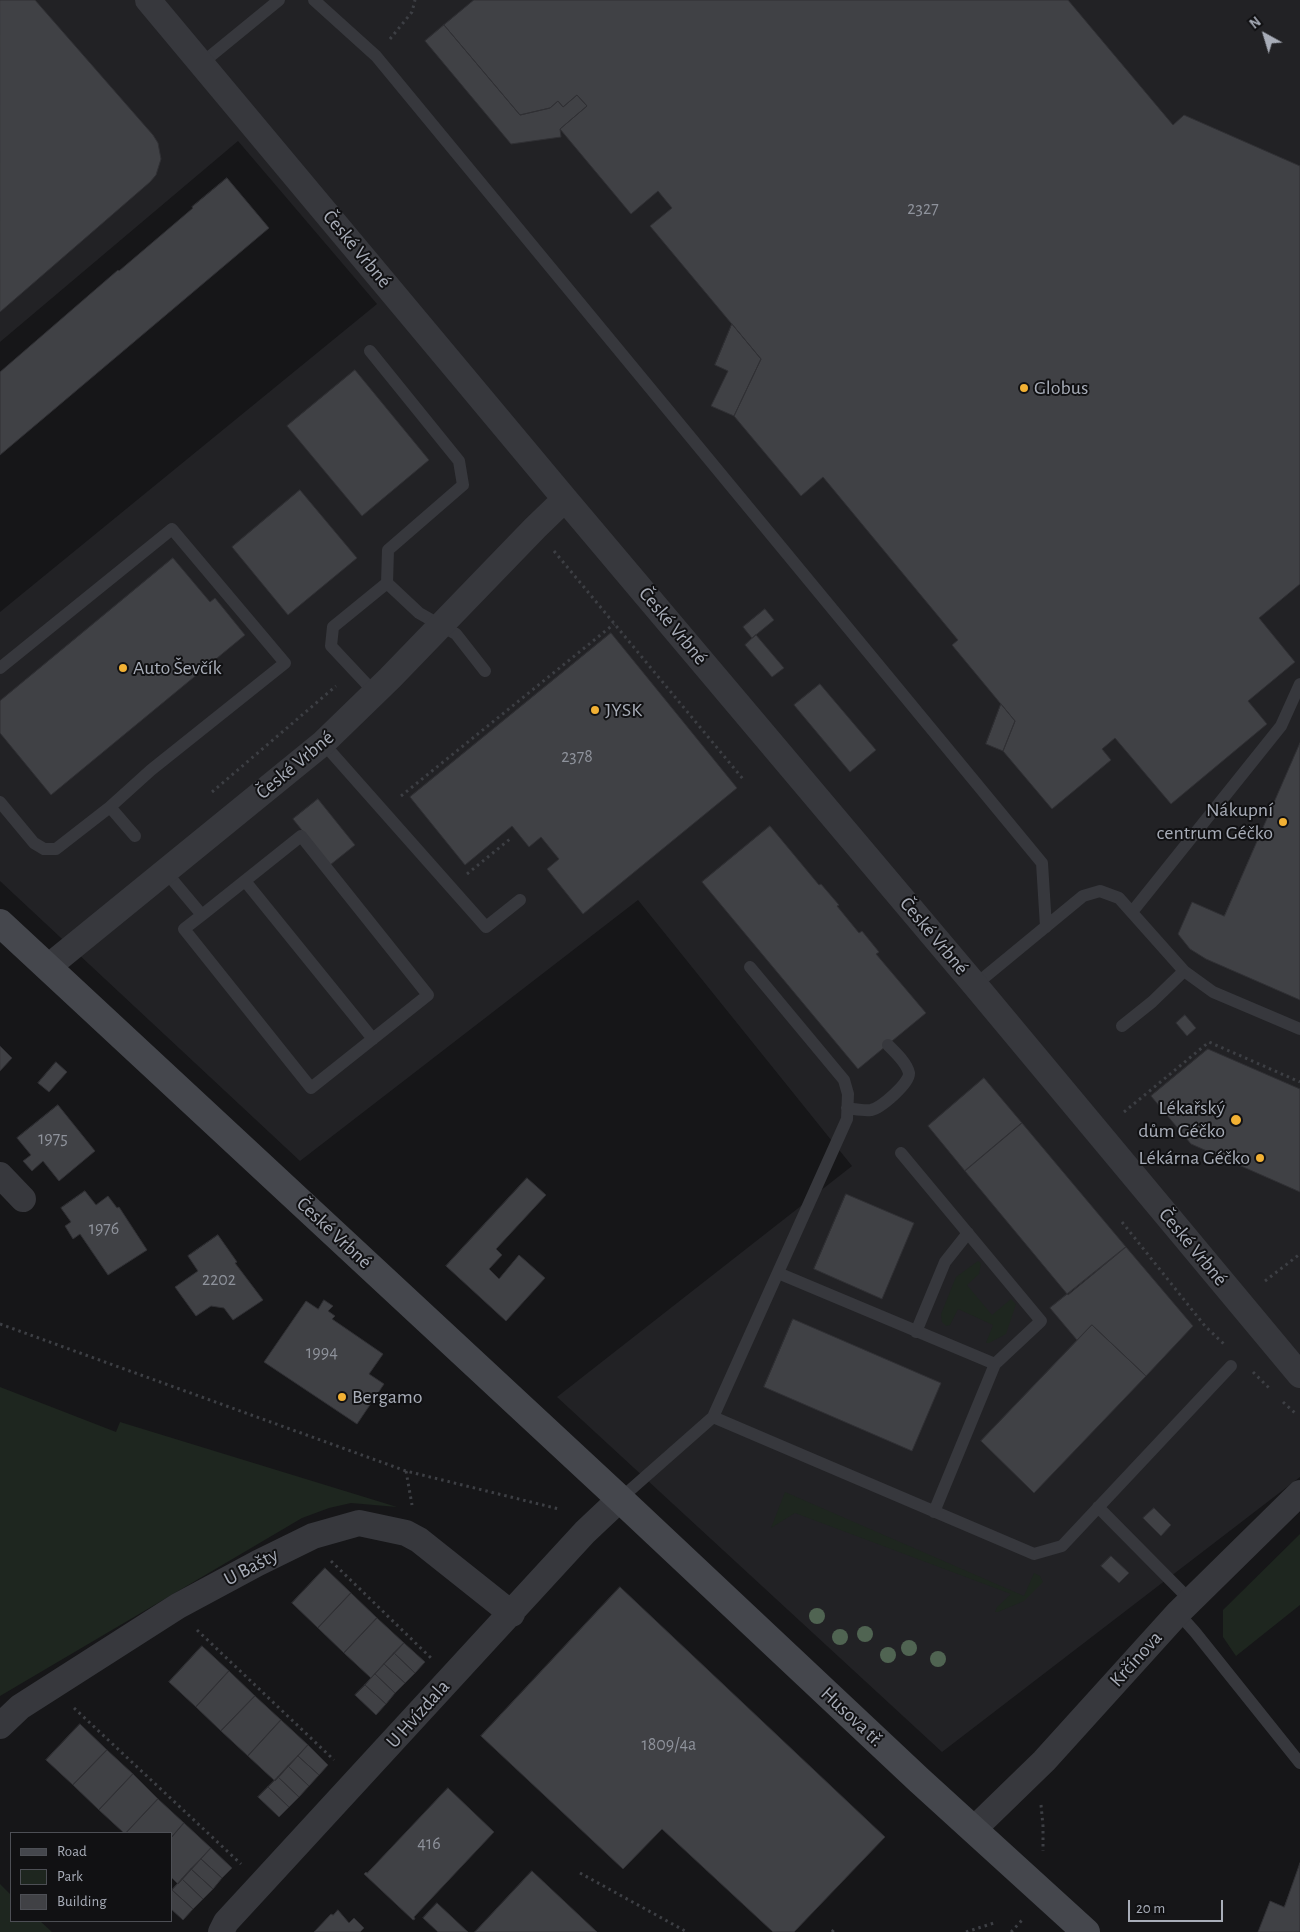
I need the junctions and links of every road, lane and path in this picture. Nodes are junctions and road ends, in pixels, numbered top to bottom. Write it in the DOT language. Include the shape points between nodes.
graph roads {
  1 [pos="148,0"];
  2 [pos="279,0"];
  3 [pos="314,0"];
  4 [pos="415,0"];
  5 [pos="376,56"];
  6 [pos="202,63"];
  7 [pos="370,351"];
  8 [pos="565,499"];
  9 [pos="535,528"];
  10 [pos="387,583"];
  11 [pos="614,624"];
  12 [pos="441,626"];
  13 [pos="0,668"];
  14 [pos="354,671"];
  15 [pos="485,671"];
  16 [pos="1300,684"];
  17 [pos="375,693"];
  18 [pos="323,743"];
  19 [pos="743,779"];
  20 [pos="205,798"];
  21 [pos="0,802"];
  22 [pos="406,802"];
  23 [pos="110,807"];
  24 [pos="135,836"];
  25 [pos="510,839"];
  26 [pos="165,871"];
  27 [pos="464,876"];
  28 [pos="245,881"];
  29 [pos="520,900"];
  30 [pos="1132,912"];
  31 [pos="202,915"];
  32 [pos="0,923"];
  33 [pos="1046,927"];
  34 [pos="48,967"];
  35 [pos="750,967"];
  36 [pos="1184,971"];
  37 [pos="975,985"];
  38 [pos="1122,1026"];
  39 [pos="1300,1029"];
  40 [pos="373,1039"];
  41 [pos="888,1044"];
  42 [pos="1300,1082"];
  43 [pos="848,1108"];
  44 [pos="1124,1112"];
  45 [pos="900,1153"];
  46 [pos="0,1175"];
  47 [pos="23,1199"];
  48 [pos="1122,1222"];
  49 [pos="968,1233"];
  50 [pos="1300,1254"];
  51 [pos="778,1273"];
  52 [pos="1265,1282"];
  53 [pos="0,1324"];
  54 [pos="916,1332"];
  55 [pos="1226,1346"];
  56 [pos="995,1364"];
  57 [pos="1231,1366"];
  58 [pos="1247,1366"];
  59 [pos="1300,1375"];
  60 [pos="1274,1393"];
  61 [pos="1282,1400"];
  62 [pos="1295,1413"];
  63 [pos="713,1417"];
  64 [pos="1300,1493"];
  65 [pos="620,1499"];
  66 [pos="1098,1507"];
  67 [pos="559,1509"];
  68 [pos="934,1512"];
  69 [pos="308,1538"];
  70 [pos="1184,1606"];
  71 [pos="176,1607"];
  72 [pos="512,1614"];
  73 [pos="451,1678"];
  74 [pos="51,1686"];
  75 [pos="0,1726"];
  76 [pos="1300,1762"];
  77 [pos="357,1780"];
  78 [pos="1040,1800"];
  79 [pos="974,1829"];
  80 [pos="580,1873"];
  81 [pos="262,1883"];
  82 [pos="1046,1894"];
  83 [pos="998,1922"];
  84 [pos="836,1927"];
  85 [pos="221,1932"];
  86 [pos="687,1932"];
  87 [pos="832,1932"];
  88 [pos="966,1932"];
  89 [pos="1086,1932"];
  1 -- 6 [label="street, České Vrbné"];
  2 -- 6 [label="lane"];
  3 -- 5 [label="lane"];
  4 -- 5 [label="path" via="412,12"];
  5 -- 33 [label="lane" via="1042,864"];
  6 -- 8 [label="street, České Vrbné"];
  7 -- 10 [label="lane" via="460,461 463,485 388,550"];
  8 -- 9 [label="street, České Vrbné"];
  8 -- 37 [label="street, České Vrbné"];
  9 -- 11 [label="path"];
  9 -- 12 [label="street, České Vrbné"];
  10 -- 12 [label="lane" via="419,613"];
  10 -- 14 [label="lane" via="333,627 330,646"];
  11 -- 19 [label="path"];
  11 -- 22 [label="path" via="400,796"];
  12 -- 15 [label="lane" via="456,634"];
  12 -- 17 [label="street, České Vrbné"];
  13 -- 23 [label="lane" via="172,529 285,663 151,770"];
  14 -- 17 [label="lane"];
  14 -- 20 [label="path"];
  16 -- 30 [label="lane" via="1281,726"];
  17 -- 18 [label="street, České Vrbné"];
  18 -- 26 [label="street, České Vrbné"];
  18 -- 29 [label="lane" via="486,927"];
  21 -- 23 [label="lane" via="34,843 44,849 56,849"];
  23 -- 24 [label="lane"];
  25 -- 27 [label="path"];
  26 -- 31 [label="lane"];
  26 -- 34 [label="street, České Vrbné"];
  28 -- 31 [label="lane"];
  28 -- 40 [label="lane"];
  28 -- 40 [label="lane" via="301,836 428,995"];
  30 -- 33 [label="lane" via="1120,898 1100,891 1083,896"];
  30 -- 36 [label="lane"];
  31 -- 40 [label="lane" via="184,929 311,1088"];
  32 -- 34 [label="street, České Vrbné"];
  33 -- 37 [label="lane"];
  34 -- 65 [label="street, České Vrbné"];
  35 -- 43 [label="lane" via="844,1080"];
  36 -- 38 [label="lane"];
  36 -- 39 [label="lane" via="1213,992"];
  37 -- 59 [label="street, České Vrbné"];
  41 -- 43 [label="lane" via="908,1068 910,1076 906,1083 876,1108"];
  42 -- 44 [label="path" via="1209,1042"];
  43 -- 51 [label="lane" via="847,1119"];
  45 -- 49 [label="lane"];
  46 -- 47 [label="street"];
  48 -- 55 [label="path" via="1205,1326"];
  49 -- 54 [label="lane" via="945,1262"];
  49 -- 56 [label="lane" via="1041,1321"];
  50 -- 52 [label="path"];
  51 -- 54 [label="lane"];
  51 -- 63 [label="lane"];
  53 -- 67 [label="path" via="406,1471"];
  54 -- 56 [label="lane"];
  56 -- 68 [label="lane"];
  57 -- 66 [label="lane"];
  58 -- 60 [label="path"];
  61 -- 62 [label="path"];
  63 -- 65 [label="lane"];
  63 -- 68 [label="lane"];
  64 -- 70 [label="street, Krčínova"];
  65 -- 72 [label="street, U Hvízdala" via="585,1532"];
  65 -- 79 [label="street, Husova tř."];
  66 -- 68 [label="lane" via="1062,1546 1034,1554"];
  66 -- 70 [label="lane"];
  69 -- 71 [label="street, U Bašty"];
  69 -- 72 [label="street, U Bašty" via="359,1523 406,1533"];
  69 -- 73 [label="path"];
  70 -- 76 [label="lane" via="1195,1632"];
  70 -- 79 [label="street, Krčínova" via="1044,1761"];
  71 -- 74 [label="street, U Bašty"];
  71 -- 77 [label="path"];
  72 -- 73 [label="street, U Hvízdala"];
  73 -- 77 [label="street, U Hvízdala"];
  74 -- 75 [label="street, U Bašty" via="20,1707"];
  74 -- 81 [label="path"];
  77 -- 81 [label="street, U Hvízdala"];
  78 -- 82 [label="path" via="1043,1856 1048,1871"];
  79 -- 82 [label="street, Husova tř."];
  80 -- 86 [label="path"];
  81 -- 85 [label="street, U Hvízdala" via="226,1922"];
  82 -- 89 [label="street, Husova tř."];
  83 -- 88 [label="path"];
  84 -- 87 [label="path"];
}
